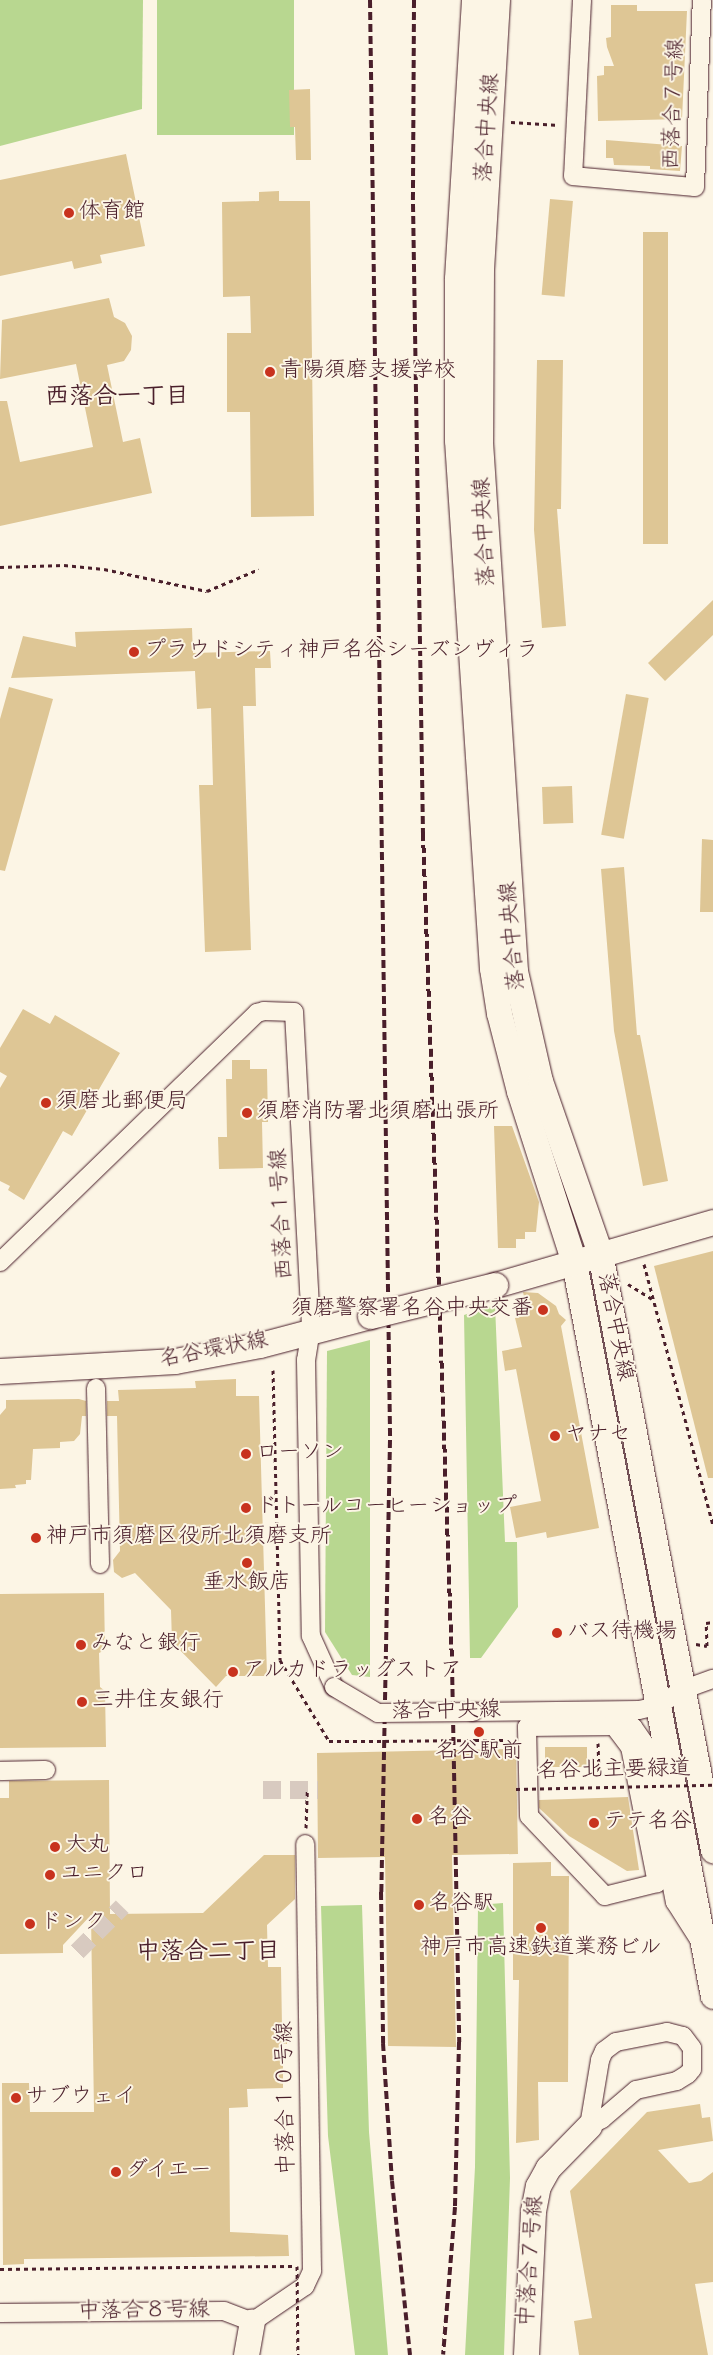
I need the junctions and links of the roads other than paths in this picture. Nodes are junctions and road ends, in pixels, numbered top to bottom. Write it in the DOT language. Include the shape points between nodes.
graph roads {
  1 [pos="474,0"];
  2 [pos="498,0"];
  3 [pos="582,0"];
  4 [pos="702,0"];
  5 [pos="713,1222"];
  6 [pos="600,1253"];
  7 [pos="0,1262"];
  8 [pos="574,1262"];
  9 [pos="319,1328"];
  10 [pos="0,1371"];
  11 [pos="96,1388"];
  12 [pos="100,1564"];
  13 [pos="713,1679"];
  14 [pos="682,1690"];
  15 [pos="658,1706"];
  16 [pos="614,1711"];
  17 [pos="46,1770"];
  18 [pos="0,1771"];
  19 [pos="520,1788"];
  20 [pos="305,1844"];
  21 [pos="713,1850"];
  22 [pos="701,1943"];
  23 [pos="713,1996"];
  24 [pos="589,2126"];
  25 [pos="0,2313"];
  26 [pos="252,2322"];
  27 [pos="246,2355"];
  28 [pos="526,2355"];
  1 -- 8 [label="street, 落合中央線" via="457,279 457,440 488,932 498,1013"];
  2 -- 6 [label="street, 落合中央線" via="480,278 480,442 514,952 522,1009 540,1082"];
  3 -- 4 [label="street, 西落合７号線" via="573,176 695,187"];
  5 -- 6 [label="street, 名谷環状線"];
  6 -- 8 [label="street, 名谷環状線"];
  6 -- 14 [label="street, 落合中央線"];
  7 -- 9 [label="street, 西落合１号線" via="257,1013 264,1010 294,1012"];
  8 -- 9 [label="street, 名谷環状線, bridge" via="496,1285"];
  8 -- 15 [label="street, 落合中央線"];
  9 -- 10 [label="street, 名谷環状線" via="175,1361"];
  9 -- 16 [label="street, 落合中央線, bridge" via="306,1360 311,1636 334,1687 378,1713"];
  11 -- 12 [label="street"];
  13 -- 14 [label="street"];
  14 -- 15 [label="street"];
  14 -- 21 [label="street, 落合中央線"];
  15 -- 16 [label="street, 落合中央線"];
  15 -- 22 [label="street, 落合中央線"];
  16 -- 22 [label="street" via="633,1727 644,1743 675,1902"];
  17 -- 18 [label="street"];
  19 -- 19 [label="street" via="527,1727 614,1726 630,1747 657,1884 605,1896 529,1816"];
  20 -- 26 [label="street, 中落合１０号線" via="312,2270 305,2286"];
  22 -- 23 [label="street, 落合中央線"];
  24 -- 24 [label="street, 中落合７号線" via="604,2051 616,2042 667,2032 677,2033 687,2040 694,2058 692,2069 683,2079 636,2090"];
  24 -- 28 [label="street, 中落合７号線" via="548,2168 538,2186 533,2211"];
  25 -- 26 [label="street, 中落合８号線" via="224,2311"];
  26 -- 27 [label="street"];
}
